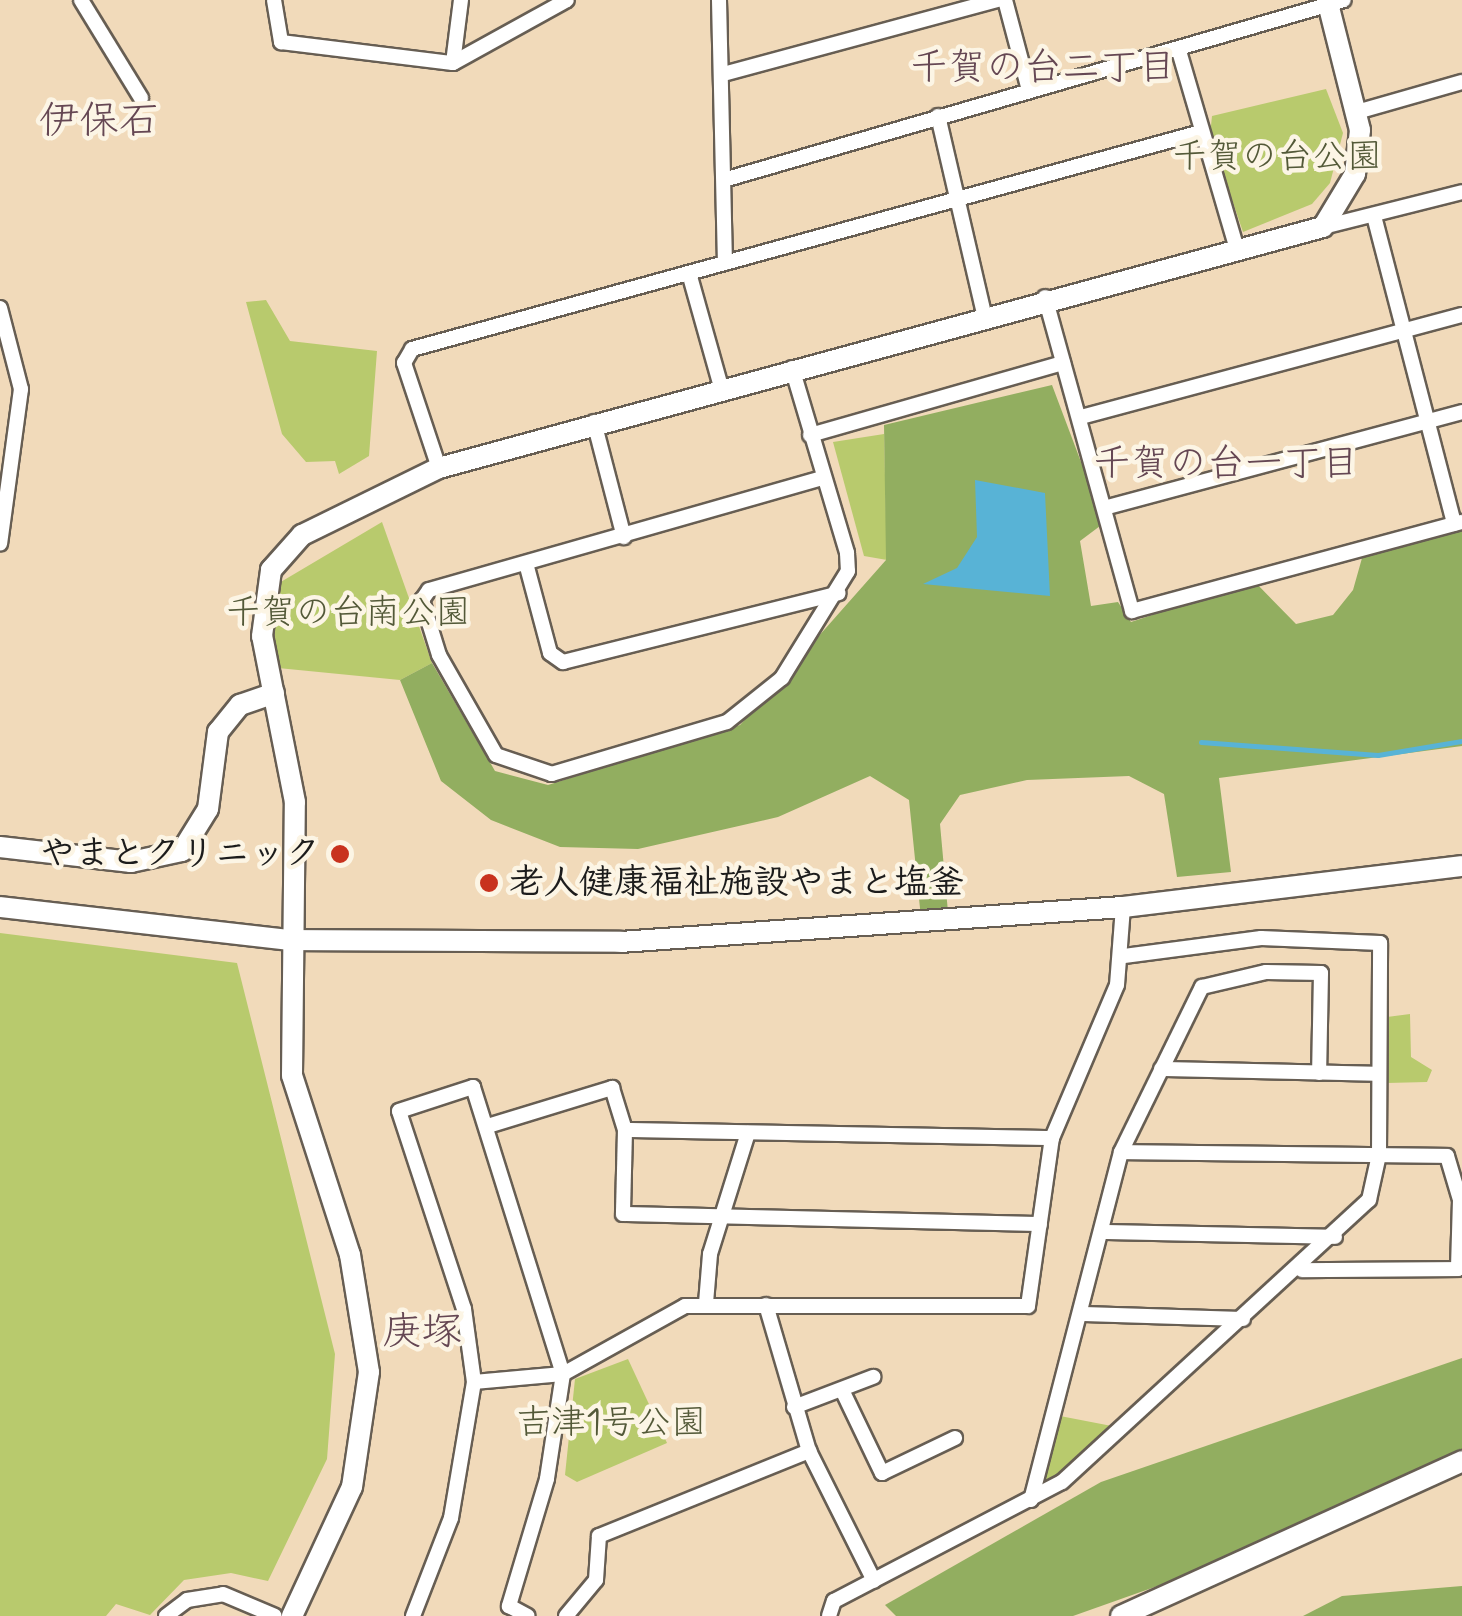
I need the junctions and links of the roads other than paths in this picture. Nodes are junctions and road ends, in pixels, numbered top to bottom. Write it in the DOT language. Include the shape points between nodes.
graph roads {
  1 [pos="81,0"];
  2 [pos="274,0"];
  3 [pos="461,0"];
  4 [pos="567,0"];
  5 [pos="718,0"];
  6 [pos="1002,0"];
  7 [pos="1333,2"];
  8 [pos="1179,51"];
  9 [pos="453,64"];
  10 [pos="727,74"];
  11 [pos="1462,82"];
  12 [pos="1029,90"];
  13 [pos="141,98"];
  14 [pos="1360,111"];
  15 [pos="938,116"];
  16 [pos="1201,132"];
  17 [pos="727,178"];
  18 [pos="1462,192"];
  19 [pos="955,200"];
  20 [pos="1374,216"];
  21 [pos="1323,227"];
  22 [pos="1238,253"];
  23 [pos="725,263"];
  24 [pos="689,273"];
  25 [pos="1045,297"];
  26 [pos="0,308"];
  27 [pos="984,314"];
  28 [pos="1462,315"];
  29 [pos="1402,331"];
  30 [pos="1064,363"];
  31 [pos="792,368"];
  32 [pos="721,387"];
  33 [pos="1462,412"];
  34 [pos="1081,418"];
  35 [pos="1426,421"];
  36 [pos="594,422"];
  37 [pos="810,435"];
  38 [pos="440,468"];
  39 [pos="823,478"];
  40 [pos="1104,508"];
  41 [pos="1458,523"];
  42 [pos="624,537"];
  43 [pos="0,544"];
  44 [pos="527,567"];
  45 [pos="839,592"];
  46 [pos="274,693"];
  47 [pos="0,847"];
  48 [pos="1462,866"];
  49 [pos="1123,906"];
  50 [pos="0,907"];
  51 [pos="289,940"];
  52 [pos="1124,956"];
  53 [pos="1162,1069"];
  54 [pos="1319,1073"];
  55 [pos="1379,1074"];
  56 [pos="491,1125"];
  57 [pos="625,1130"];
  58 [pos="748,1132"];
  59 [pos="1052,1138"];
  60 [pos="1121,1152"];
  61 [pos="1378,1154"];
  62 [pos="720,1218"];
  63 [pos="1040,1224"];
  64 [pos="1102,1232"];
  65 [pos="1335,1238"];
  66 [pos="1302,1270"];
  67 [pos="706,1304"];
  68 [pos="766,1305"];
  69 [pos="1083,1314"];
  70 [pos="1243,1320"];
  71 [pos="563,1374"];
  72 [pos="873,1378"];
  73 [pos="474,1382"];
  74 [pos="843,1392"];
  75 [pos="794,1407"];
  76 [pos="956,1438"];
  77 [pos="809,1452"];
  78 [pos="1462,1461"];
  79 [pos="1030,1500"];
  80 [pos="874,1581"];
  81 [pos="166,1616"];
  82 [pos="275,1616"];
  83 [pos="292,1616"];
  84 [pos="414,1616"];
  85 [pos="528,1616"];
  86 [pos="566,1616"];
  87 [pos="829,1616"];
  88 [pos="1121,1616"];
  1 -- 13 [label="street"];
  2 -- 9 [label="street" via="280,42"];
  3 -- 9 [label="street"];
  4 -- 9 [label="street"];
  5 -- 10 [label="street"];
  6 -- 10 [label="street"];
  6 -- 12 [label="street"];
  7 -- 8 [label="street"];
  7 -- 14 [label="street"];
  8 -- 12 [label="street"];
  8 -- 16 [label="street"];
  10 -- 17 [label="street"];
  11 -- 14 [label="street"];
  12 -- 15 [label="street"];
  14 -- 21 [label="street" via="1354,174"];
  15 -- 17 [label="street"];
  15 -- 19 [label="street"];
  16 -- 19 [label="street"];
  16 -- 22 [label="street"];
  17 -- 23 [label="street"];
  18 -- 20 [label="street"];
  19 -- 23 [label="street"];
  19 -- 27 [label="street"];
  20 -- 21 [label="street"];
  20 -- 29 [label="street"];
  21 -- 22 [label="street"];
  22 -- 25 [label="street"];
  23 -- 24 [label="street"];
  24 -- 32 [label="street"];
  24 -- 38 [label="street" via="412,349 404,363"];
  25 -- 27 [label="street"];
  25 -- 30 [label="street"];
  26 -- 43 [label="street" via="21,389"];
  27 -- 31 [label="street"];
  28 -- 29 [label="street"];
  29 -- 34 [label="street"];
  29 -- 35 [label="street"];
  30 -- 34 [label="street"];
  30 -- 37 [label="street"];
  31 -- 32 [label="street"];
  31 -- 37 [label="street"];
  32 -- 36 [label="street"];
  33 -- 35 [label="street"];
  34 -- 40 [label="street"];
  35 -- 40 [label="street"];
  35 -- 41 [label="street"];
  36 -- 38 [label="street"];
  36 -- 42 [label="street"];
  37 -- 39 [label="street"];
  38 -- 46 [label="street" via="281,554 260,612"];
  39 -- 42 [label="street"];
  39 -- 45 [label="street" via="848,554"];
  40 -- 41 [label="street" via="1132,612"];
  42 -- 44 [label="street"];
  44 -- 45 [label="street" via="550,654 563,662"];
  44 -- 45 [label="street" via="429,590 422,600 439,655 496,755 536,773 727,722 782,678"];
  46 -- 47 [label="street" via="240,705 218,732 208,809 182,851 130,862"];
  46 -- 51 [label="street" via="294,802"];
  48 -- 49 [label="street"];
  49 -- 51 [label="street" via="620,942"];
  49 -- 52 [label="street"];
  50 -- 51 [label="street"];
  51 -- 83 [label="street" via="292,1075 350,1256 369,1372 352,1488"];
  52 -- 55 [label="street" via="1261,938 1380,943"];
  52 -- 59 [label="street"];
  53 -- 54 [label="street"];
  53 -- 54 [label="street" via="1202,987 1266,972 1320,974"];
  53 -- 60 [label="street"];
  54 -- 55 [label="street"];
  55 -- 61 [label="street"];
  56 -- 57 [label="street" via="612,1088"];
  56 -- 71 [label="street"];
  56 -- 73 [label="street" via="473,1087 399,1111 464,1309"];
  57 -- 58 [label="street"];
  57 -- 62 [label="street" via="623,1214"];
  58 -- 59 [label="street"];
  58 -- 62 [label="street"];
  59 -- 63 [label="street"];
  60 -- 61 [label="street"];
  60 -- 64 [label="street"];
  61 -- 65 [label="street" via="1370,1200"];
  61 -- 66 [label="street" via="1448,1156 1460,1200 1458,1269"];
  62 -- 63 [label="street"];
  62 -- 67 [label="street"];
  63 -- 68 [label="street" via="1028,1306"];
  64 -- 65 [label="street"];
  64 -- 69 [label="street"];
  65 -- 66 [label="street"];
  66 -- 70 [label="street"];
  67 -- 68 [label="street"];
  67 -- 71 [label="street" via="685,1306"];
  68 -- 75 [label="street"];
  69 -- 70 [label="street"];
  69 -- 79 [label="street"];
  70 -- 79 [label="street" via="1108,1444"];
  71 -- 73 [label="street"];
  71 -- 85 [label="street" via="547,1479 509,1606"];
  72 -- 74 [label="street"];
  73 -- 84 [label="street" via="450,1518"];
  74 -- 75 [label="street"];
  74 -- 76 [label="street" via="882,1473"];
  75 -- 77 [label="street"];
  77 -- 80 [label="street"];
  77 -- 86 [label="street" via="599,1536 596,1580"];
  78 -- 88 [label="street"];
  79 -- 80 [label="street"];
  80 -- 87 [label="street" via="834,1601"];
  81 -- 82 [label="street" via="187,1600 223,1594"];
}
